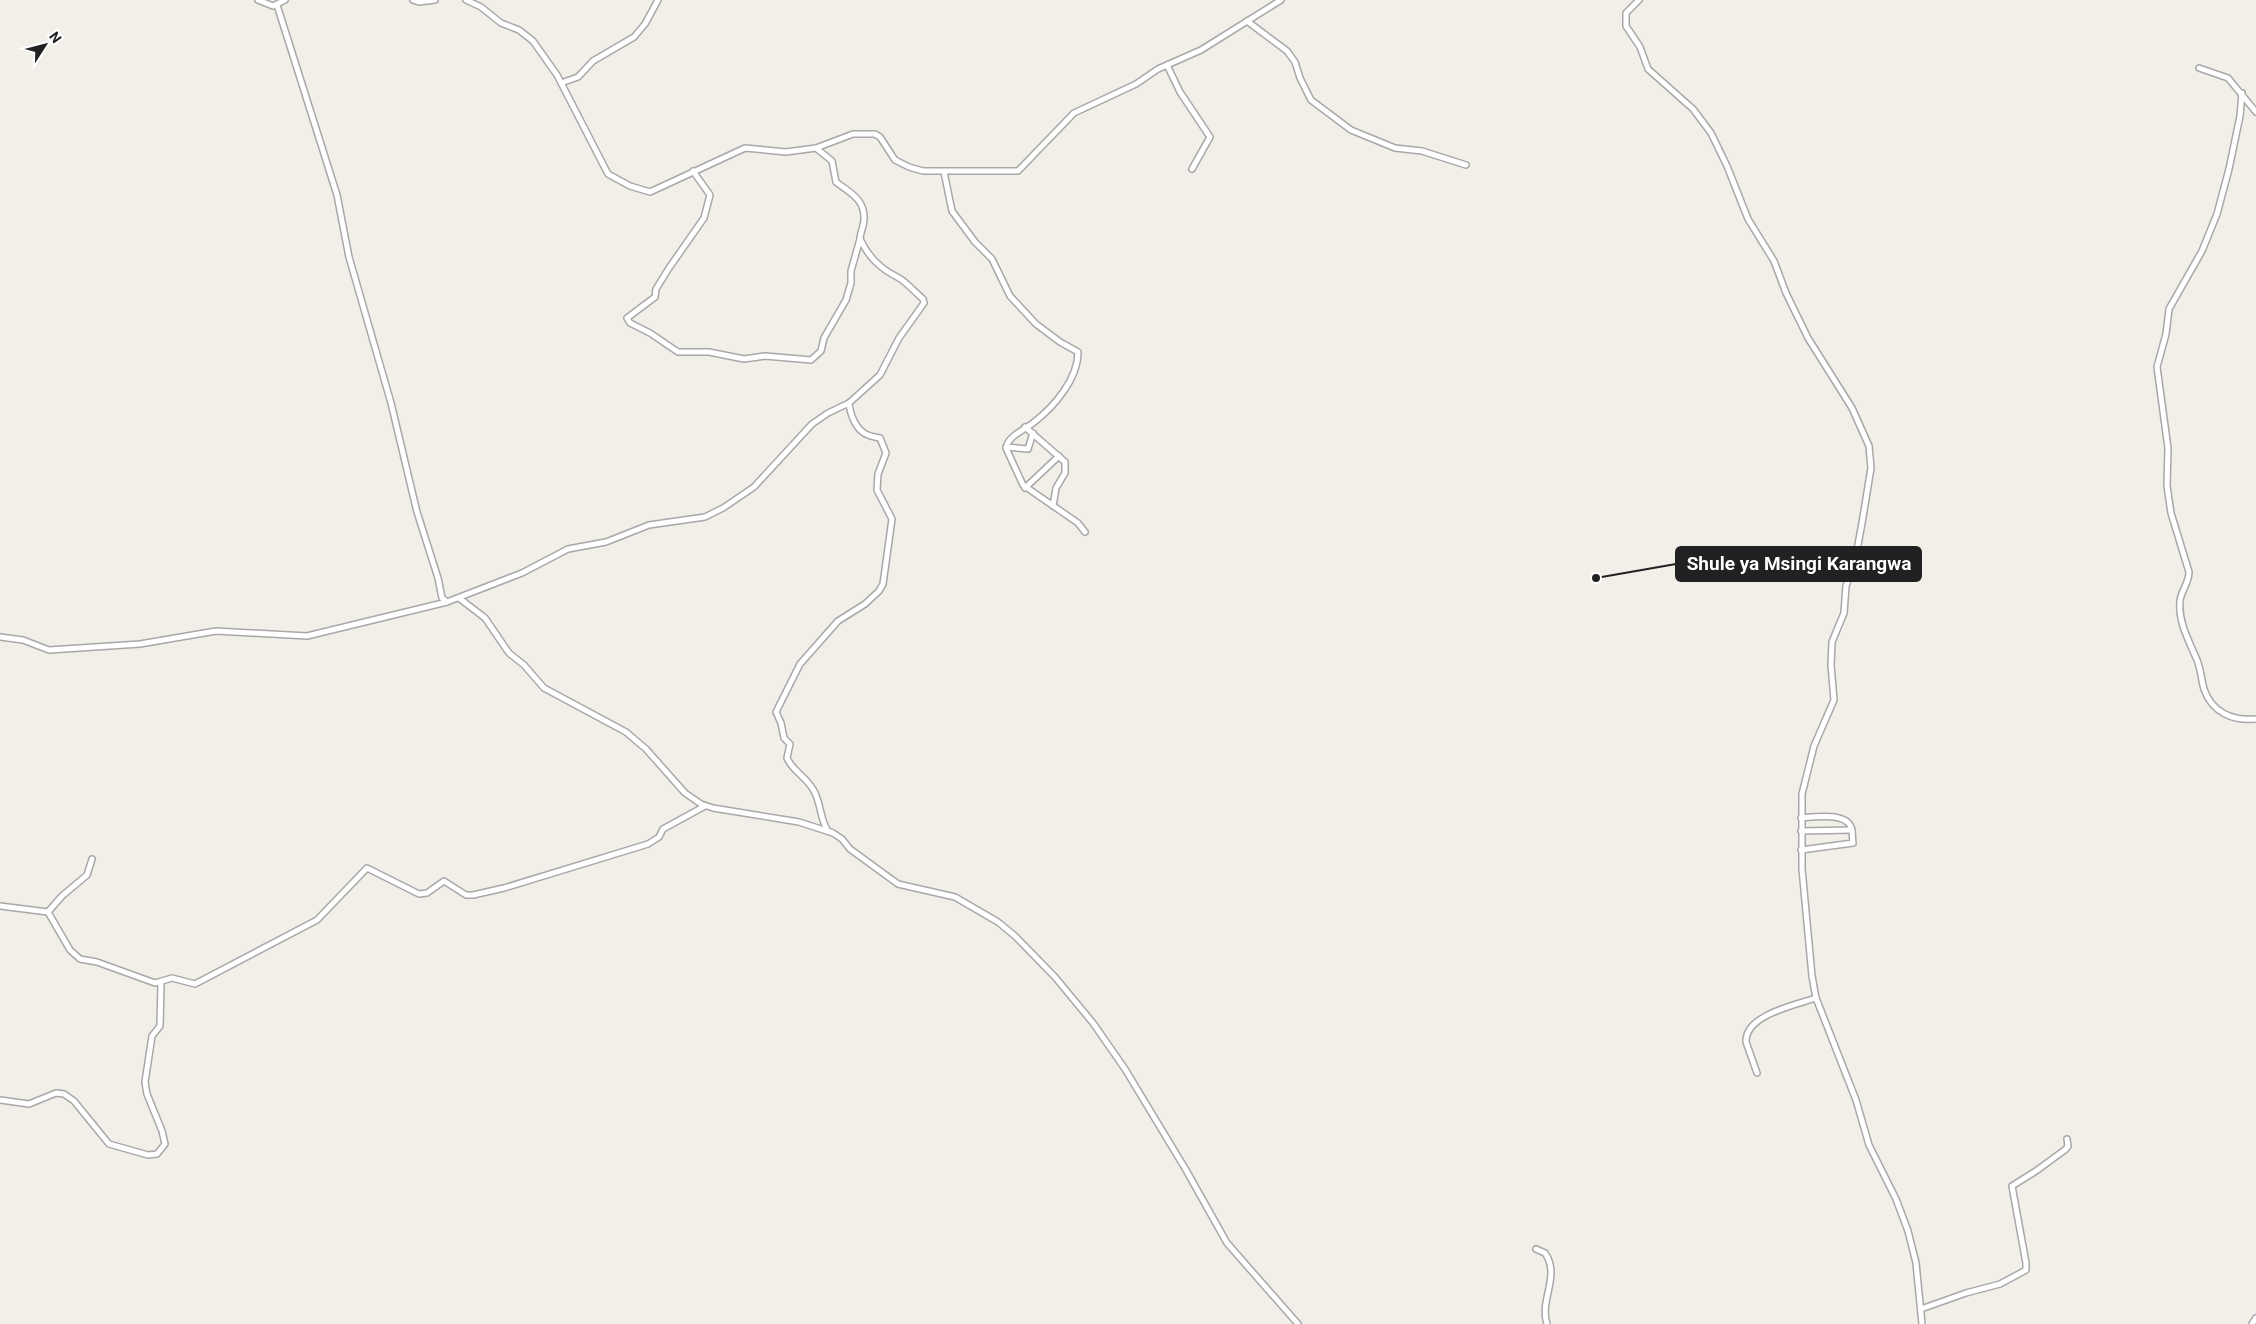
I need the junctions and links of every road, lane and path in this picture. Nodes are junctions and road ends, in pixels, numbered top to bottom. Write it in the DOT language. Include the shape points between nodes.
graph roads {
  1 [pos="258,0"];
  2 [pos="285,0"];
  3 [pos="413,0"];
  4 [pos="435,0"];
  5 [pos="466,0"];
  6 [pos="658,0"];
  7 [pos="1281,0"];
  8 [pos="1639,0"];
  9 [pos="276,5"];
  10 [pos="1247,21"];
  11 [pos="1167,65"];
  12 [pos="2199,68"];
  13 [pos="561,83"];
  14 [pos="2242,93"];
  15 [pos="2256,112"];
  16 [pos="816,148"];
  17 [pos="1466,166"];
  18 [pos="1192,169"];
  19 [pos="693,171"];
  20 [pos="944,172"];
  21 [pos="860,240"];
  22 [pos="849,403"];
  23 [pos="1025,427"];
  24 [pos="1033,433"];
  25 [pos="1006,447"];
  26 [pos="1059,456"];
  27 [pos="1025,488"];
  28 [pos="1053,506"];
  29 [pos="1085,532"];
  30 [pos="459,598"];
  31 [pos="447,602"];
  32 [pos="0,637"];
  33 [pos="2256,719"];
  34 [pos="705,806"];
  35 [pos="1801,818"];
  36 [pos="1852,830"];
  37 [pos="828,831"];
  38 [pos="1801,831"];
  39 [pos="1801,850"];
  40 [pos="92,859"];
  41 [pos="0,906"];
  42 [pos="48,912"];
  43 [pos="161,983"];
  44 [pos="1816,998"];
  45 [pos="1757,1073"];
  46 [pos="0,1100"];
  47 [pos="2067,1139"];
  48 [pos="1536,1249"];
  49 [pos="1921,1309"];
  50 [pos="2256,1318"];
  51 [pos="1298,1324"];
  52 [pos="1547,1324"];
  53 [pos="1922,1324"];
  54 [pos="2252,1324"];
  1 -- 9 [label="street"];
  2 -- 9 [label="street"];
  3 -- 4 [label="street"];
  5 -- 13 [label="street" via="528,36 546,57"];
  6 -- 13 [label="street" via="634,37 593,61 578,77"];
  7 -- 10 [label="street"];
  8 -- 35 [label="street" via="1626,13 1625,22 1640,47 1646,66 1693,108 1710,133 1748,219 1774,262 1808,338 1856,414 1870,452 1871,468 1856,554 1846,586 1844,613 1832,642 1834,700 1809,762"];
  9 -- 31 [label="street" via="337,195 349,257 391,403 417,512 442,598"];
  10 -- 11 [label="street" via="1201,50"];
  10 -- 17 [label="street" via="1287,51 1311,100 1351,130 1395,148 1422,151"];
  11 -- 18 [label="street" via="1180,92 1210,137"];
  11 -- 20 [label="street" via="1136,84 1074,113 1018,171 976,169"];
  12 -- 14 [label="street" via="2228,78"];
  13 -- 19 [label="street" via="610,176 650,192"];
  14 -- 15 [label="street"];
  14 -- 33 [label="street" via="2228,175 2217,214 2205,245 2169,309 2157,368 2167,441 2167,486 2171,512 2189,572 2180,602 2183,627 2200,669 2204,689 2215,707 2232,718"];
  16 -- 19 [label="street" via="776,152 745,148"];
  16 -- 20 [label="street" via="846,135 875,134 900,164 923,171"];
  16 -- 21 [label="street" via="832,161 836,182 847,188 859,202 864,218"];
  19 -- 21 [label="street" via="710,195 706,216 669,268 656,289 654,299 627,318 675,351 723,353 744,359 765,356 814,359 846,300"];
  20 -- 23 [label="street" via="950,208 992,259 1010,296 1036,324 1078,352 1070,385 1044,413"];
  21 -- 22 [label="street" via="872,259 924,301 899,338 883,372"];
  22 -- 30 [label="street" via="812,424 754,487 712,514 649,525 608,542 568,548 522,573"];
  22 -- 37 [label="street" via="859,428 880,438 886,450 877,482 878,494 892,519 883,584 865,604 838,621 800,664 776,712 784,738 790,744 787,758 793,769 804,776 814,790"];
  23 -- 24 [label="street"];
  23 -- 25 [label="street"];
  24 -- 25 [label="street" via="1028,449"];
  24 -- 26 [label="street"];
  25 -- 27 [label="street"];
  26 -- 27 [label="street"];
  26 -- 28 [label="street" via="1065,462 1065,473 1056,488"];
  27 -- 28 [label="street"];
  28 -- 29 [label="street" via="1082,526"];
  30 -- 31 [label="street"];
  30 -- 34 [label="street" via="485,618 509,653 544,688 626,732 685,792"];
  31 -- 32 [label="street" via="302,636 216,631 140,644 50,650 23,640"];
  34 -- 37 [label="street" via="799,822"];
  34 -- 43 [label="street" via="663,829 659,837 648,844 473,895 444,882 418,894 367,868 317,920 198,983 172,978"];
  35 -- 36 [label="street" via="1837,818 1847,822"];
  35 -- 38 [label="street"];
  36 -- 38 [label="street"];
  36 -- 39 [label="street" via="1852,844"];
  37 -- 51 [label="street" via="898,884 955,897 981,911 1008,929 1035,955 1084,1012 1125,1069 1227,1243"];
  38 -- 39 [label="street"];
  39 -- 44 [label="street"];
  40 -- 42 [label="street" via="87,875"];
  41 -- 42 [label="street"];
  42 -- 43 [label="street" via="70,950 80,958"];
  43 -- 46 [label="street" via="160,1026 152,1036 146,1082 147,1094 165,1144 157,1154 148,1155 109,1144 74,1101 64,1094 56,1093 30,1104"];
  44 -- 45 [label="street" via="1774,1012 1754,1023 1746,1042"];
  44 -- 49 [label="street" via="1856,1100 1869,1145 1908,1231 1916,1263"];
  47 -- 49 [label="street" via="2066,1148 2012,1186 2026,1270 2000,1284 1966,1292"];
  48 -- 52 [label="street" via="1545,1253 1549,1264 1551,1282 1544,1310"];
  49 -- 53 [label="street"];
  50 -- 54 [label="street"];
}
